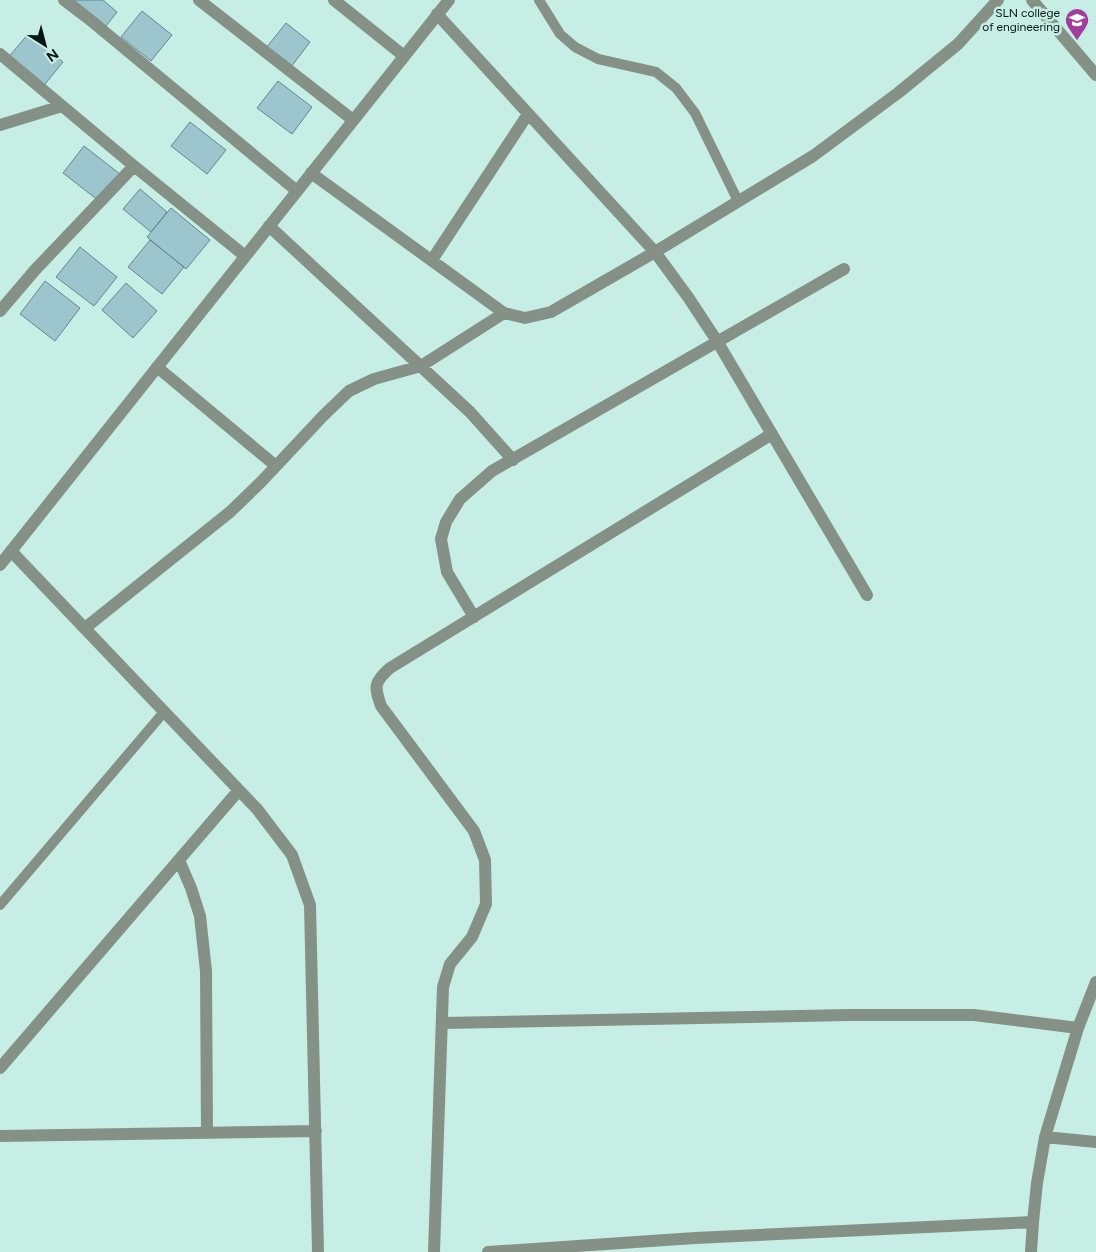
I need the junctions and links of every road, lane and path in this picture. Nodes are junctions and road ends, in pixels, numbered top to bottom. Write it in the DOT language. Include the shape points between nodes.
graph roads {
  1 [pos="64,0"];
  2 [pos="200,0"];
  3 [pos="334,0"];
  4 [pos="449,0"];
  5 [pos="540,0"];
  6 [pos="998,0"];
  7 [pos="1032,0"];
  8 [pos="437,14"];
  9 [pos="0,54"];
  10 [pos="404,56"];
  11 [pos="1096,75"];
  12 [pos="62,106"];
  13 [pos="528,114"];
  14 [pos="354,120"];
  15 [pos="0,125"];
  16 [pos="134,166"];
  17 [pos="311,173"];
  18 [pos="297,191"];
  19 [pos="738,201"];
  20 [pos="269,226"];
  21 [pos="655,252"];
  22 [pos="245,256"];
  23 [pos="432,260"];
  24 [pos="844,269"];
  25 [pos="0,311"];
  26 [pos="504,313"];
  27 [pos="717,341"];
  28 [pos="421,366"];
  29 [pos="157,367"];
  30 [pos="772,434"];
  31 [pos="513,460"];
  32 [pos="276,466"];
  33 [pos="11,551"];
  34 [pos="0,565"];
  35 [pos="867,595"];
  36 [pos="474,617"];
  37 [pos="85,628"];
  38 [pos="164,712"];
  39 [pos="239,790"];
  40 [pos="179,860"];
  41 [pos="0,905"];
  42 [pos="1096,982"];
  43 [pos="442,1023"];
  44 [pos="1078,1028"];
  45 [pos="0,1068"];
  46 [pos="316,1130"];
  47 [pos="207,1132"];
  48 [pos="0,1136"];
  49 [pos="1045,1137"];
  50 [pos="1096,1142"];
  51 [pos="1032,1222"];
  52 [pos="545,1250"];
  53 [pos="318,1252"];
  54 [pos="434,1252"];
  55 [pos="488,1252"];
  56 [pos="1032,1252"];
  1 -- 18 [label="street"];
  2 -- 14 [label="street"];
  3 -- 10 [label="street"];
  4 -- 8 [label="street"];
  5 -- 19 [label="lane" via="560,34 575,48 598,59 656,72 676,88 695,113"];
  6 -- 19 [label="street" via="958,44 898,93 813,156"];
  7 -- 11 [label="street"];
  8 -- 10 [label="street"];
  8 -- 13 [label="street"];
  9 -- 12 [label="street"];
  10 -- 14 [label="street"];
  12 -- 15 [label="street"];
  12 -- 16 [label="street"];
  13 -- 21 [label="street"];
  13 -- 23 [label="street"];
  14 -- 17 [label="street"];
  16 -- 22 [label="street"];
  16 -- 25 [label="street"];
  17 -- 18 [label="street"];
  17 -- 23 [label="street"];
  18 -- 20 [label="street"];
  19 -- 21 [label="street"];
  20 -- 22 [label="street"];
  20 -- 28 [label="street"];
  21 -- 26 [label="street" via="552,312 525,318"];
  21 -- 27 [label="street"];
  22 -- 29 [label="street"];
  23 -- 26 [label="street"];
  24 -- 27 [label="street"];
  26 -- 28 [label="street"];
  27 -- 30 [label="street"];
  27 -- 31 [label="street"];
  28 -- 31 [label="street" via="470,412"];
  28 -- 32 [label="street" via="374,379 349,391"];
  29 -- 32 [label="street"];
  29 -- 33 [label="street"];
  30 -- 35 [label="street"];
  30 -- 36 [label="street"];
  31 -- 36 [label="street" via="492,471 460,499 446,522 441,538 446,572"];
  32 -- 37 [label="street" via="230,512"];
  33 -- 34 [label="street"];
  33 -- 37 [label="street"];
  36 -- 43 [label="street" via="390,668 379,678 376,693 382,706 474,831 485,860 486,904 472,937 450,964 443,986"];
  37 -- 38 [label="street"];
  38 -- 39 [label="street"];
  38 -- 41 [label="lane"];
  39 -- 40 [label="street"];
  39 -- 46 [label="street" via="292,855 310,906"];
  40 -- 45 [label="street"];
  40 -- 47 [label="street" via="200,916 206,971"];
  42 -- 44 [label="street"];
  43 -- 44 [label="street" via="974,1015"];
  43 -- 54 [label="street"];
  44 -- 49 [label="street"];
  46 -- 47 [label="street"];
  46 -- 53 [label="street"];
  47 -- 48 [label="street"];
  49 -- 50 [label="street"];
  49 -- 51 [label="street"];
  51 -- 52 [label="street" via="695,1238"];
  51 -- 56 [label="street"];
  52 -- 55 [label="street"];
}
